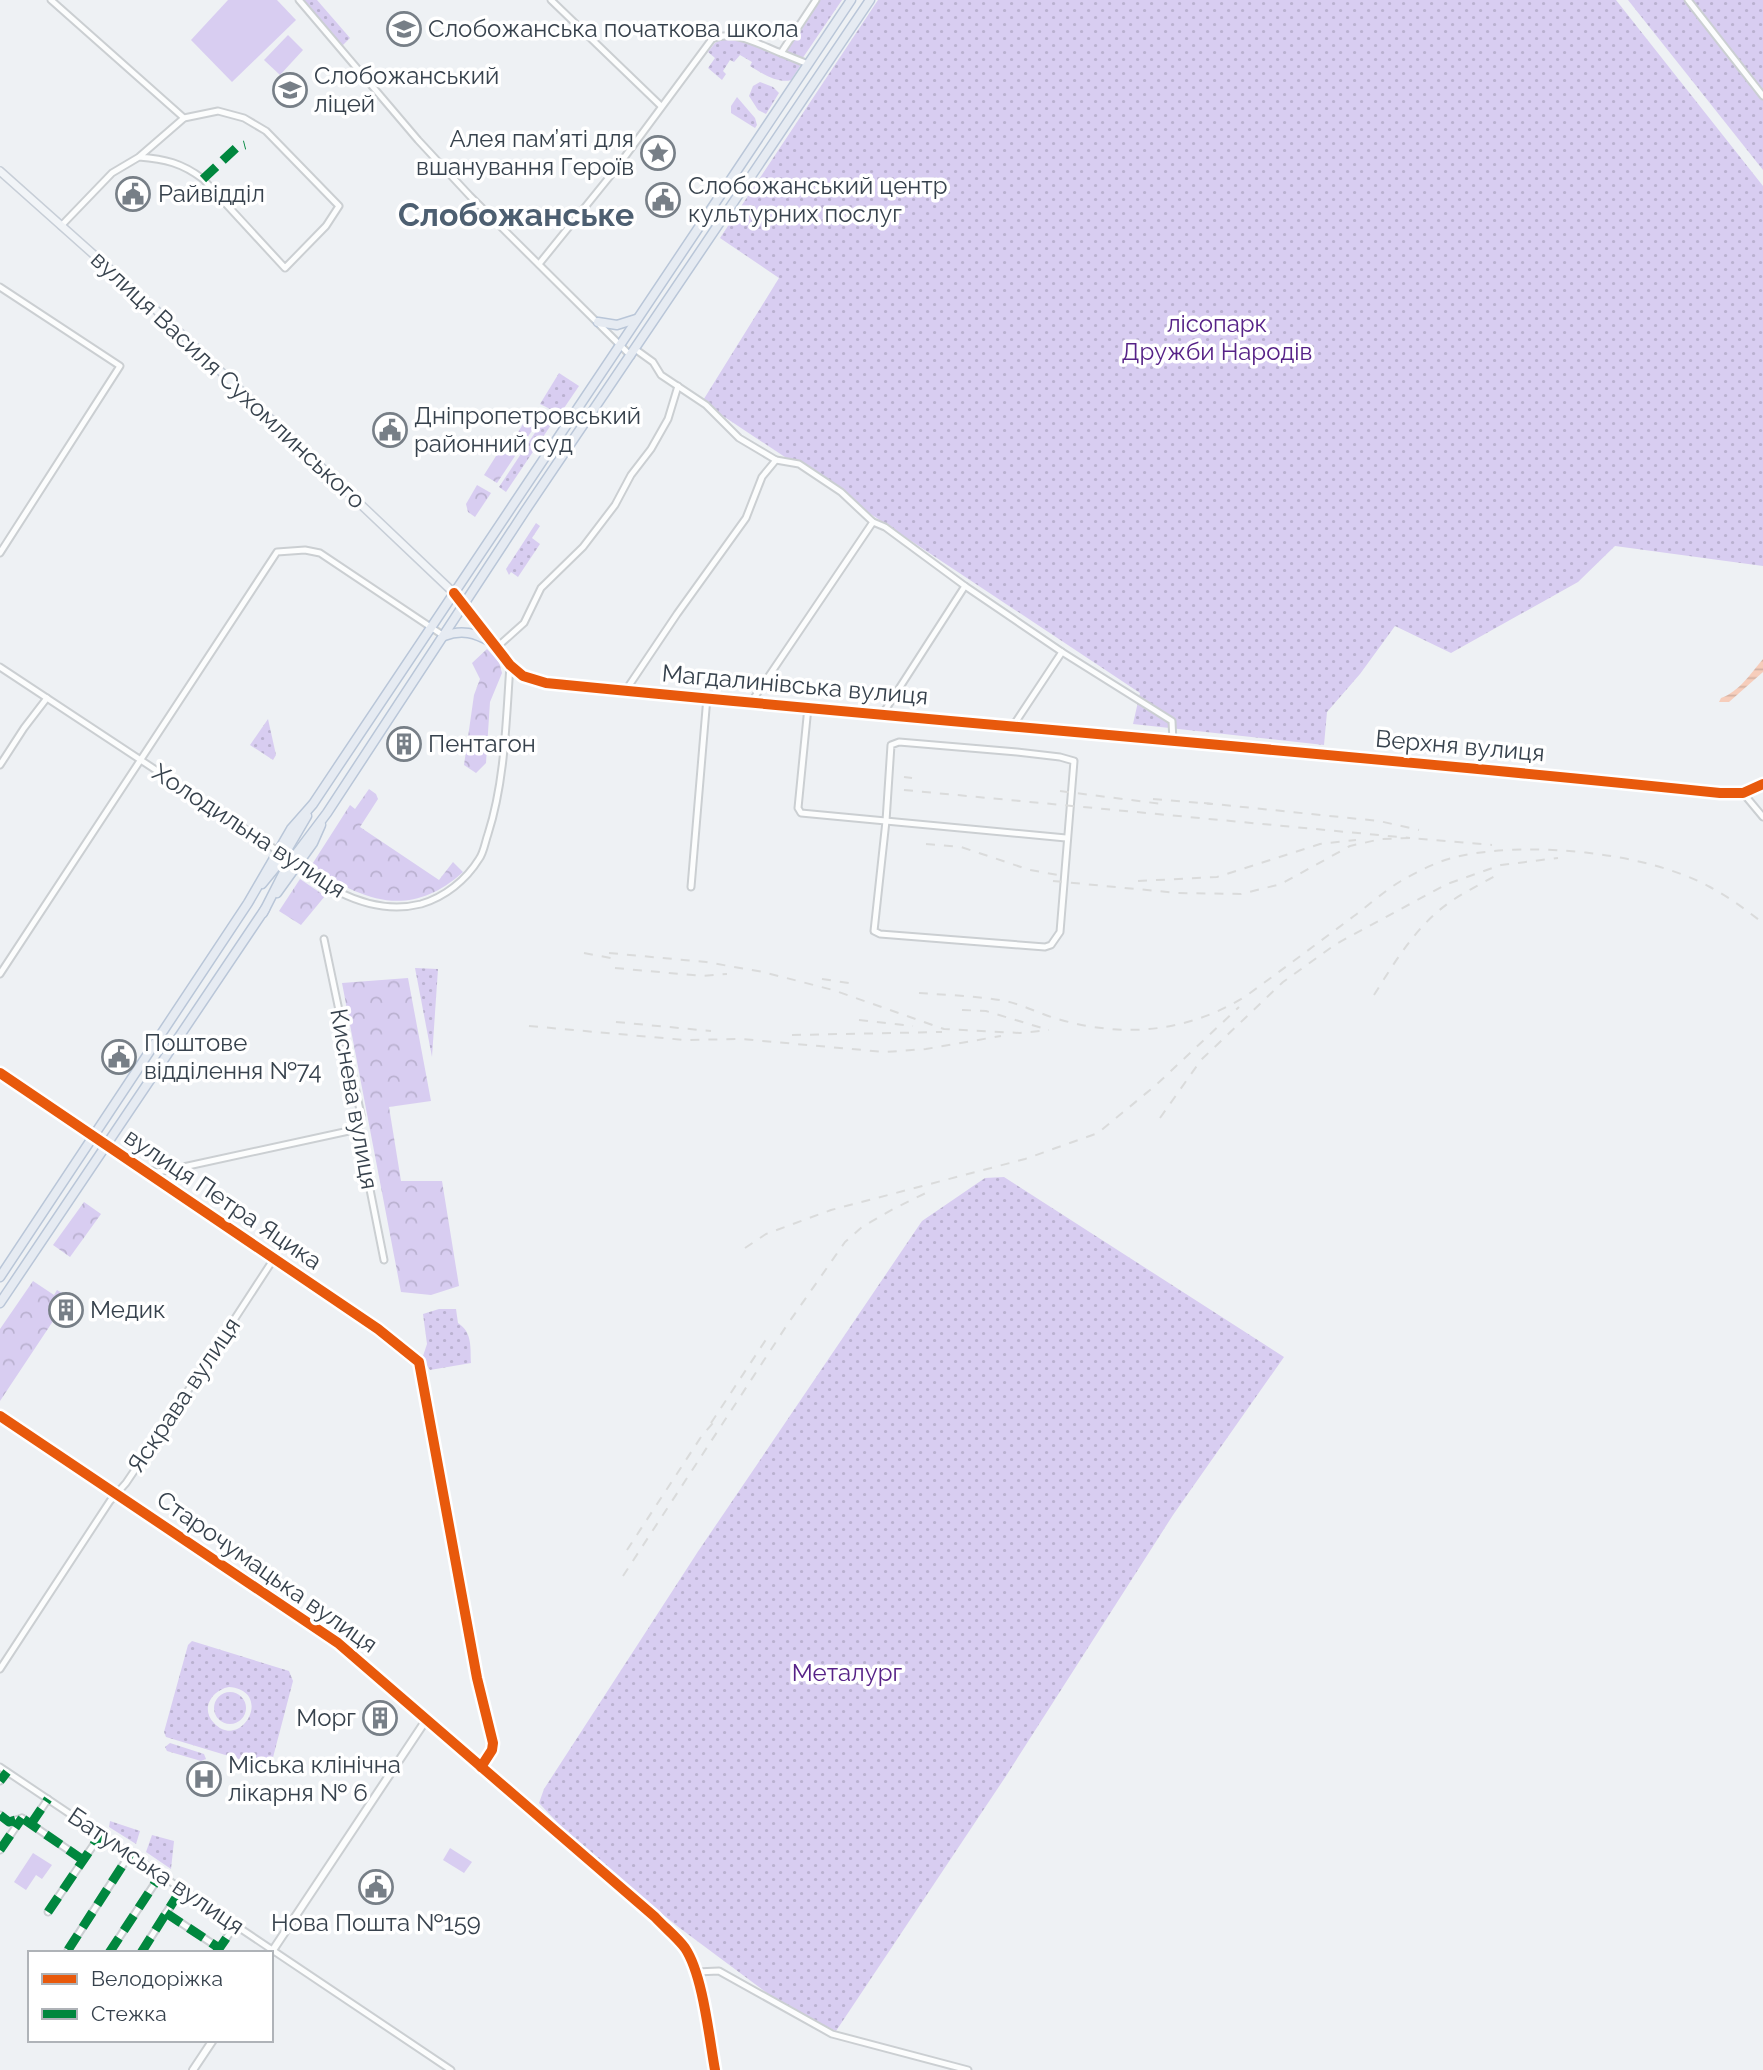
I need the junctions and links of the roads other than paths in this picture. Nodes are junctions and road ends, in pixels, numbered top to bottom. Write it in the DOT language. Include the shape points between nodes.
graph roads {
  1 [pos="51,0"];
  2 [pos="299,0"];
  3 [pos="551,0"];
  4 [pos="816,0"];
  5 [pos="852,0"];
  6 [pos="870,0"];
  7 [pos="1688,0"];
  8 [pos="781,53"];
  9 [pos="808,64"];
  10 [pos="1763,96"];
  11 [pos="661,106"];
  12 [pos="184,118"];
  13 [pos="151,146"];
  14 [pos="139,157"];
  15 [pos="155,158"];
  16 [pos="0,171"];
  17 [pos="61,226"];
  18 [pos="539,264"];
  19 [pos="0,287"];
  20 [pos="638,317"];
  21 [pos="597,323"];
  22 [pos="620,345"];
  23 [pos="633,352"];
  24 [pos="678,386"];
  25 [pos="776,460"];
  26 [pos="873,522"];
  27 [pos="0,554"];
  28 [pos="965,586"];
  29 [pos="454,593"];
  30 [pos="463,606"];
  31 [pos="431,627"];
  32 [pos="444,636"];
  33 [pos="494,645"];
  34 [pos="1062,652"];
  35 [pos="510,666"];
  36 [pos="0,667"];
  37 [pos="625,691"];
  38 [pos="47,698"];
  39 [pos="707,698"];
  40 [pos="752,701"];
  41 [pos="808,707"];
  42 [pos="882,715"];
  43 [pos="1013,726"];
  44 [pos="1173,742"];
  45 [pos="140,760"];
  46 [pos="0,765"];
  47 [pos="1763,784"];
  48 [pos="1743,793"];
  49 [pos="1763,817"];
  50 [pos="886,821"];
  51 [pos="1066,838"];
  52 [pos="691,887"];
  53 [pos="324,939"];
  54 [pos="0,974"];
  55 [pos="0,1073"];
  56 [pos="358,1129"];
  57 [pos="94,1137"];
  58 [pos="106,1144"];
  59 [pos="143,1169"];
  60 [pos="384,1259"];
  61 [pos="272,1260"];
  62 [pos="0,1277"];
  63 [pos="0,1303"];
  64 [pos="419,1362"];
  65 [pos="0,1416"];
  66 [pos="117,1493"];
  67 [pos="0,1669"];
  68 [pos="426,1720"];
  69 [pos="0,1767"];
  70 [pos="481,1767"];
  71 [pos="7,1772"];
  72 [pos="0,1781"];
  73 [pos="48,1799"];
  74 [pos="0,1815"];
  75 [pos="22,1818"];
  76 [pos="31,1824"];
  77 [pos="101,1834"];
  78 [pos="0,1850"];
  79 [pos="130,1854"];
  80 [pos="83,1860"];
  81 [pos="161,1874"];
  82 [pos="182,1888"];
  83 [pos="48,1912"];
  84 [pos="166,1913"];
  85 [pos="236,1924"];
  86 [pos="68,1950"];
  87 [pos="110,1951"];
  88 [pos="142,1951"];
  89 [pos="218,1951"];
  90 [pos="272,1951"];
  91 [pos="273,1952"];
  92 [pos="696,1972"];
  93 [pos="212,2042"];
  94 [pos="193,2070"];
  95 [pos="451,2070"];
  96 [pos="715,2070"];
  97 [pos="968,2070"];
  1 -- 12 [label="street"];
  2 -- 18 [label="street" via="418,140"];
  3 -- 11 [label="street"];
  4 -- 8 [label="street"];
  5 -- 9 [label="main road"];
  6 -- 23 [label="main road"];
  7 -- 10 [label="street"];
  8 -- 9 [label="street"];
  8 -- 11 [label="street" via="723,34 712,39"];
  9 -- 20 [label="main road"];
  11 -- 18 [label="street"];
  12 -- 13 [label="street"];
  12 -- 15 [label="street" via="218,111 244,118 266,131 336,202 337,213 285,268 210,185 187,167"];
  13 -- 14 [label="street"];
  13 -- 15 [label="street"];
  14 -- 15 [label="street"];
  14 -- 17 [label="street" via="112,173"];
  16 -- 17 [label="main road, вулиця Василя Сухомлинського"];
  17 -- 29 [label="main road, вулиця Василя Сухомлинського"];
  18 -- 21 [label="street"];
  19 -- 27 [label="street" via="120,366"];
  20 -- 21 [label="main road" via="617,325"];
  20 -- 22 [label="main road"];
  21 -- 22 [label="street"];
  22 -- 23 [label="street"];
  22 -- 29 [label="main road"];
  23 -- 24 [label="street" via="653,362 661,375"];
  23 -- 30 [label="main road"];
  24 -- 25 [label="street" via="706,405 739,438"];
  24 -- 33 [label="street" via="668,419 607,515 541,588 519,629"];
  25 -- 26 [label="street" via="799,464 841,492"];
  25 -- 37 [label="street" via="762,477 746,518"];
  26 -- 28 [label="street"];
  26 -- 40 [label="street"];
  28 -- 34 [label="street"];
  28 -- 42 [label="street"];
  29 -- 30 [label="street, Магдалинівська вулиця"];
  29 -- 31 [label="main road"];
  30 -- 32 [label="main road"];
  30 -- 33 [label="street, Магдалинівська вулиця"];
  31 -- 32 [label="street"];
  31 -- 45 [label="street" via="320,553 277,552"];
  31 -- 57 [label="main road" via="313,804 280,862 248,903"];
  32 -- 33 [label="main road" via="470,632"];
  32 -- 58 [label="main road"];
  33 -- 35 [label="street, Магдалинівська вулиця"];
  34 -- 43 [label="street"];
  34 -- 44 [label="street" via="1172,721"];
  35 -- 37 [label="street, Магдалинівська вулиця" via="536,681"];
  35 -- 45 [label="street, Холодильна вулиця, bridge" via="493,820 481,857 451,889 406,908 368,904 339,892"];
  36 -- 38 [label="street, Холодильна вулиця"];
  37 -- 39 [label="street, Магдалинівська вулиця"];
  38 -- 45 [label="street, Холодильна вулиця"];
  38 -- 46 [label="street"];
  39 -- 40 [label="street, Магдалинівська вулиця"];
  39 -- 52 [label="street"];
  40 -- 41 [label="street, Магдалинівська вулиця"];
  41 -- 42 [label="street, Магдалинівська вулиця"];
  41 -- 50 [label="street" via="799,811"];
  42 -- 43 [label="street, Магдалинівська вулиця"];
  43 -- 44 [label="street, Магдалинівська вулиця"];
  44 -- 48 [label="street, Верхня вулиця"];
  45 -- 54 [label="street"];
  47 -- 48 [label="street"];
  48 -- 49 [label="street"];
  50 -- 51 [label="street"];
  50 -- 51 [label="street" via="891,745 1017,752 1074,761"];
  50 -- 51 [label="street" via="874,924 874,931 880,934 1051,945 1060,932"];
  53 -- 56 [label="street, Киснева вулиця" via="361,1115"];
  55 -- 57 [label="street, вулиця Петра Яцика"];
  56 -- 59 [label="street" via="174,1169"];
  56 -- 60 [label="street, Киснева вулиця"];
  57 -- 58 [label="street, вулиця Петра Яцика"];
  57 -- 62 [label="main road"];
  58 -- 59 [label="street, вулиця Петра Яцика"];
  58 -- 63 [label="main road"];
  59 -- 61 [label="street, вулиця Петра Яцика"];
  61 -- 64 [label="street, вулиця Петра Яцика" via="378,1329"];
  61 -- 66 [label="street, Яскрава вулиця"];
  64 -- 70 [label="street" via="493,1743"];
  65 -- 66 [label="street, Старочумацька вулиця"];
  66 -- 67 [label="street, Яскрава вулиця"];
  66 -- 68 [label="street, Старочумацька вулиця" via="326,1634"];
  68 -- 70 [label="street, Старочумацька вулиця"];
  68 -- 90 [label="street"];
  69 -- 71 [label="street, Батумська вулиця"];
  70 -- 92 [label="street, Старочумацька вулиця" via="655,1917 685,1947"];
  71 -- 72 [label="street"];
  71 -- 73 [label="street, Батумська вулиця"];
  73 -- 76 [label="street"];
  73 -- 77 [label="street, Батумська вулиця"];
  74 -- 75 [label="street" via="9,1822"];
  75 -- 76 [label="street"];
  75 -- 78 [label="street"];
  76 -- 80 [label="street"];
  77 -- 79 [label="street, Батумська вулиця"];
  77 -- 80 [label="street"];
  79 -- 81 [label="street, Батумська вулиця"];
  79 -- 86 [label="street"];
  80 -- 83 [label="street"];
  81 -- 82 [label="street, Батумська вулиця"];
  81 -- 87 [label="street"];
  82 -- 84 [label="street"];
  82 -- 85 [label="street, Батумська вулиця"];
  84 -- 88 [label="street"];
  84 -- 89 [label="street"];
  85 -- 89 [label="street"];
  85 -- 90 [label="street, Батумська вулиця"];
  91 -- 95 [label="street, Батумська вулиця"];
  92 -- 96 [label="street"];
  92 -- 97 [label="street" via="719,1971 832,2034"];
  93 -- 94 [label="street"];
}
